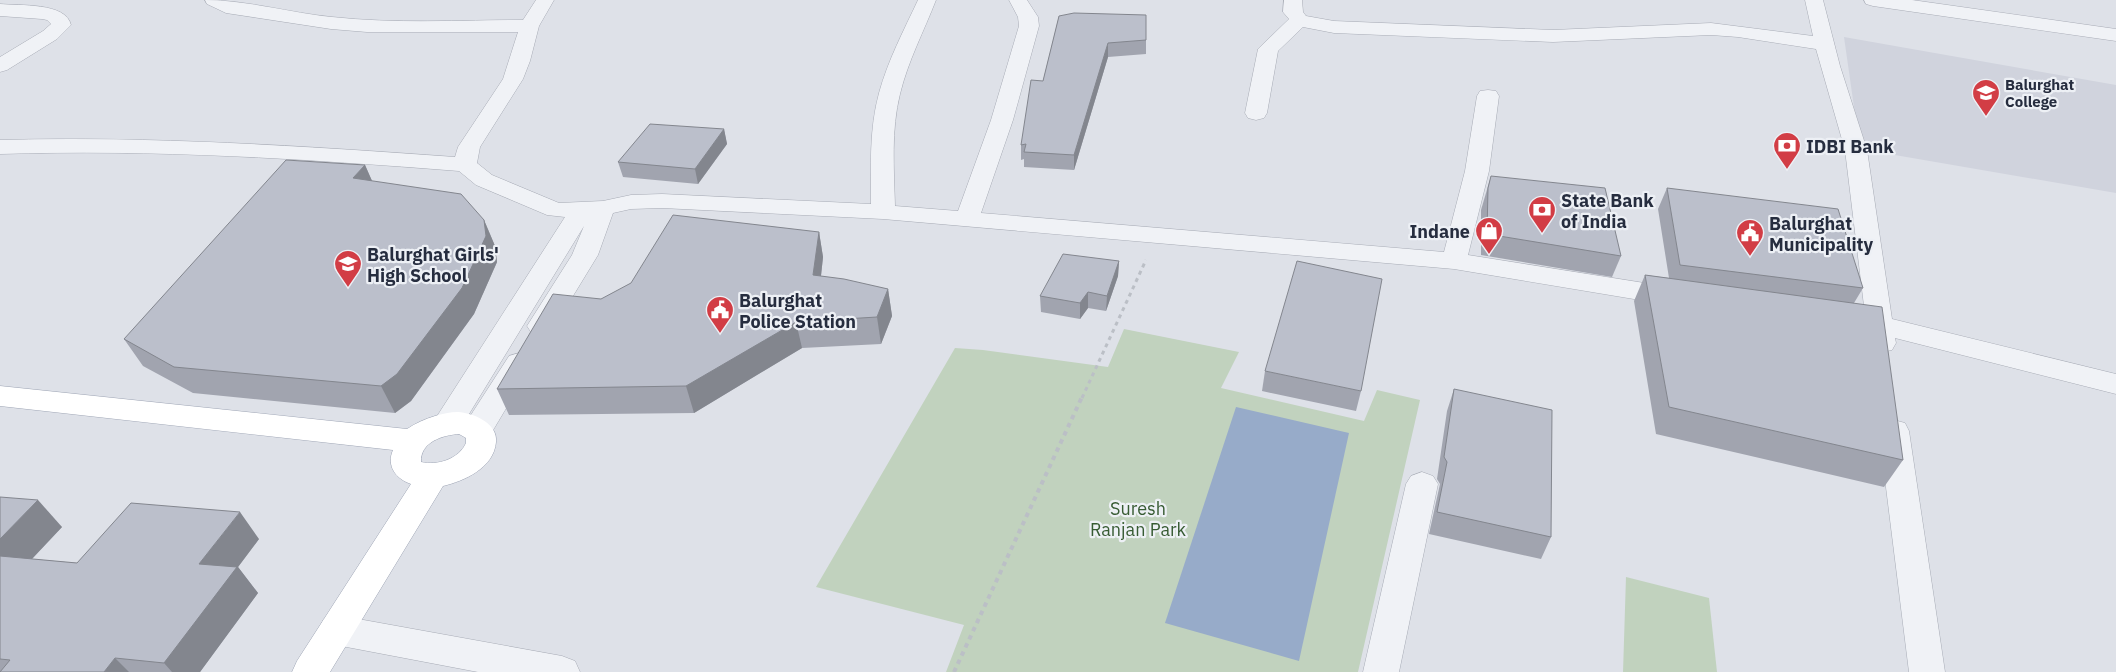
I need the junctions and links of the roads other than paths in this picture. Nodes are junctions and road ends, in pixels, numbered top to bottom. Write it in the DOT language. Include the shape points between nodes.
graph roads {
  1 [pos="214,0"];
  2 [pos="544,0"];
  3 [pos="927,0"];
  4 [pos="1018,0"];
  5 [pos="1293,0"];
  6 [pos="1814,0"];
  7 [pos="1873,0"];
  8 [pos="0,10"];
  9 [pos="1299,20"];
  10 [pos="529,26"];
  11 [pos="2116,35"];
  12 [pos="1824,44"];
  13 [pos="0,66"];
  14 [pos="1488,96"];
  15 [pos="1256,113"];
  16 [pos="0,147"];
  17 [pos="466,165"];
  18 [pos="592,209"];
  19 [pos="883,212"];
  20 [pos="967,219"];
  21 [pos="1454,261"];
  22 [pos="1696,299"];
  23 [pos="1822,317"];
  24 [pos="1880,325"];
  25 [pos="2116,384"];
  26 [pos="0,396"];
  27 [pos="447,424"];
  28 [pos="478,429"];
  29 [pos="413,441"];
  30 [pos="433,476"];
  31 [pos="1422,484"];
  32 [pos="336,630"];
  33 [pos="310,672"];
  34 [pos="562,672"];
  35 [pos="1381,672"];
  36 [pos="1928,672"];
  1 -- 10 [label="street" via="241,10 340,24"];
  2 -- 10 [label="street"];
  3 -- 19 [label="street" via="894,78 887,107"];
  4 -- 20 [label="street" via="1028,16 1029,26 1002,120"];
  5 -- 9 [label="street" via="1293,12"];
  6 -- 12 [label="street"];
  7 -- 11 [label="street"];
  8 -- 13 [label="street" via="52,15 60,20 61,25"];
  9 -- 12 [label="street" via="1334,27 1553,36 1711,29"];
  9 -- 15 [label="street" via="1268,49"];
  10 -- 17 [label="street" via="513,80 469,147"];
  12 -- 24 [label="street" via="1856,150"];
  14 -- 21 [label="street" via="1477,171"];
  16 -- 17 [label="street" via="132,144 287,151"];
  17 -- 18 [label="street" via="484,180 556,210"];
  18 -- 19 [label="street" via="630,202 662,201"];
  18 -- 27 [label="street"];
  18 -- 28 [label="street" via="585,255"];
  19 -- 20 [label="street"];
  20 -- 21 [label="street"];
  21 -- 22 [label="street"];
  23 -- 24 [label="street"];
  24 -- 25 [label="street"];
  24 -- 36 [label="street"];
  26 -- 29 [label="main road"];
  27 -- 28 [label="main road" via="470,424"];
  27 -- 29 [label="main road" via="435,427"];
  28 -- 30 [label="main road" via="482,436 477,453 458,468"];
  29 -- 30 [label="main road" via="404,458 406,466 412,472"];
  30 -- 32 [label="main road"];
  31 -- 35 [label="street"];
  32 -- 33 [label="main road"];
  32 -- 34 [label="street"];
}
